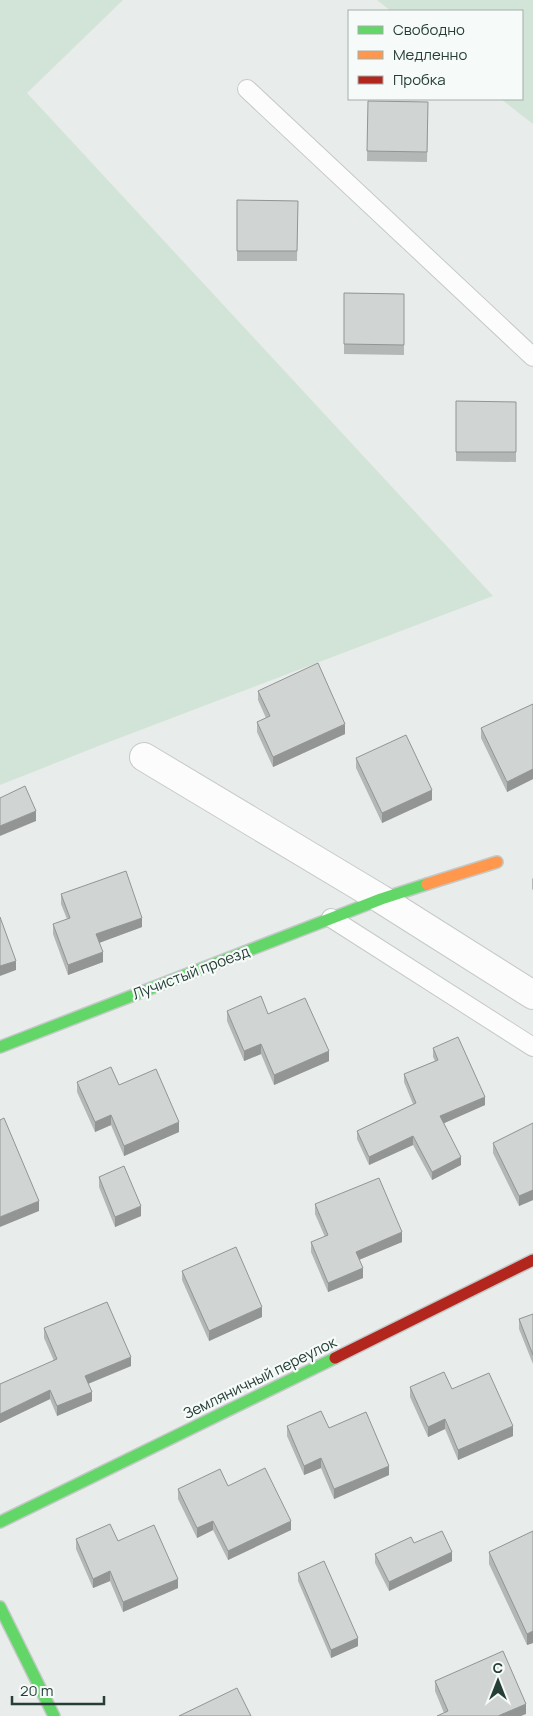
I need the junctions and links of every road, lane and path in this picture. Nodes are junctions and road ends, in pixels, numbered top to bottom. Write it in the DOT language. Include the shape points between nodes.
graph roads {
  1 [pos="247,89"];
  2 [pos="533,357"];
  3 [pos="144,757"];
  4 [pos="497,862"];
  5 [pos="381,899"];
  6 [pos="331,918"];
  7 [pos="533,995"];
  8 [pos="0,1047"];
  9 [pos="533,1047"];
  10 [pos="533,1260"];
  11 [pos="0,1522"];
  12 [pos="0,1607"];
  13 [pos="54,1716"];
  1 -- 2 [label="lane"];
  3 -- 5 [label="street"];
  4 -- 5 [label="street, Лучистый проезд"];
  5 -- 6 [label="street, Лучистый проезд"];
  5 -- 7 [label="street"];
  6 -- 8 [label="street, Лучистый проезд"];
  6 -- 9 [label="lane"];
  10 -- 11 [label="street, Земляничный переулок"];
  12 -- 13 [label="street"];
}
